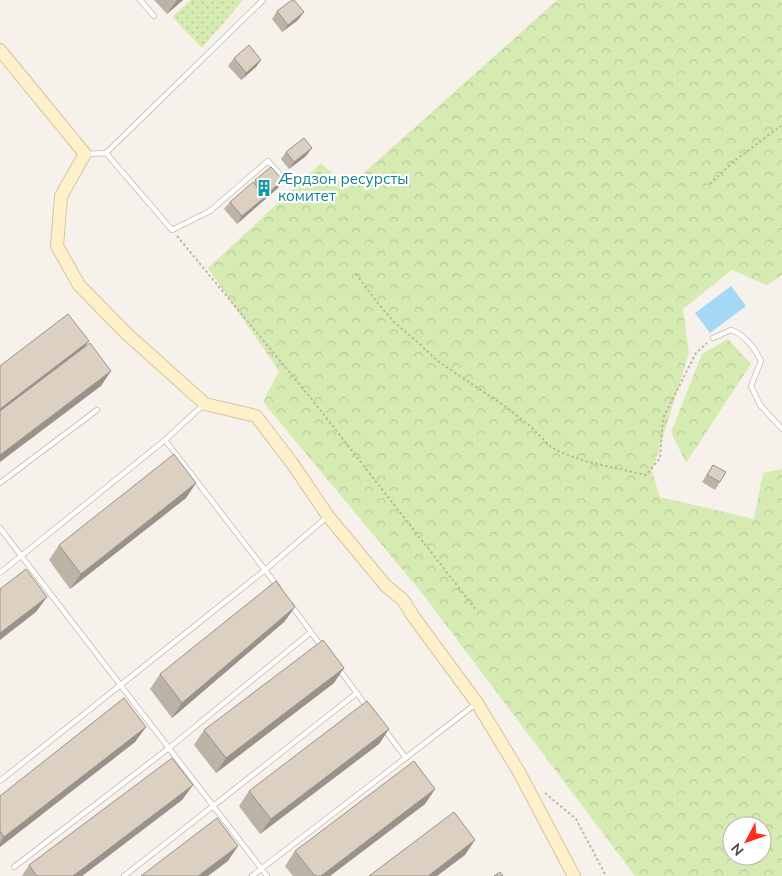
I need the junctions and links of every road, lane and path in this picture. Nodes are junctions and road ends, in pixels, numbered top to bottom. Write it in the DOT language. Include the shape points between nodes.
graph roads {
  1 [pos="140,0"];
  2 [pos="264,0"];
  3 [pos="154,16"];
  4 [pos="0,50"];
  5 [pos="782,125"];
  6 [pos="106,153"];
  7 [pos="85,154"];
  8 [pos="284,179"];
  9 [pos="710,184"];
  10 [pos="172,230"];
  11 [pos="356,274"];
  12 [pos="713,338"];
  13 [pos="205,404"];
  14 [pos="97,410"];
  15 [pos="782,429"];
  16 [pos="165,440"];
  17 [pos="0,483"];
  18 [pos="328,516"];
  19 [pos="0,528"];
  20 [pos="21,556"];
  21 [pos="266,570"];
  22 [pos="0,573"];
  23 [pos="283,593"];
  24 [pos="288,601"];
  25 [pos="477,611"];
  26 [pos="311,632"];
  27 [pos="323,648"];
  28 [pos="334,663"];
  29 [pos="121,686"];
  30 [pos="356,693"];
  31 [pos="478,703"];
  32 [pos="373,715"];
  33 [pos="378,722"];
  34 [pos="169,748"];
  35 [pos="406,758"];
  36 [pos="0,782"];
  37 [pos="541,790"];
  38 [pos="214,806"];
  39 [pos="14,867"];
  40 [pos="262,869"];
  41 [pos="124,876"];
  42 [pos="252,876"];
  43 [pos="267,876"];
  44 [pos="574,876"];
  45 [pos="606,876"];
  1 -- 3 [label="lane"];
  2 -- 6 [label="lane"];
  4 -- 7 [label="street"];
  5 -- 9 [label="path"];
  6 -- 7 [label="lane"];
  6 -- 10 [label="lane"];
  7 -- 13 [label="street" via="61,196 57,246 79,285 126,333"];
  8 -- 10 [label="lane" via="268,161 210,211"];
  10 -- 25 [label="path" via="310,397"];
  11 -- 12 [label="path" via="394,322 439,362 506,407 551,447 584,461 646,475 660,458 663,418 696,353"];
  12 -- 15 [label="lane" via="731,330 757,352 762,361 751,386 760,405"];
  13 -- 16 [label="lane"];
  13 -- 18 [label="street" via="256,416"];
  14 -- 17 [label="lane"];
  16 -- 20 [label="lane"];
  16 -- 21 [label="lane"];
  18 -- 21 [label="lane"];
  18 -- 31 [label="street" via="386,586 403,600"];
  19 -- 20 [label="lane"];
  20 -- 22 [label="lane"];
  20 -- 29 [label="lane"];
  21 -- 23 [label="lane"];
  21 -- 29 [label="lane"];
  24 -- 26 [label="lane"];
  26 -- 27 [label="lane"];
  26 -- 34 [label="lane"];
  28 -- 30 [label="lane"];
  29 -- 34 [label="lane"];
  29 -- 36 [label="lane"];
  30 -- 32 [label="lane"];
  30 -- 38 [label="lane"];
  31 -- 35 [label="lane"];
  31 -- 44 [label="street"];
  33 -- 35 [label="lane"];
  34 -- 38 [label="lane"];
  34 -- 39 [label="lane"];
  35 -- 40 [label="lane"];
  37 -- 45 [label="path" via="576,819"];
  38 -- 40 [label="lane"];
  38 -- 41 [label="lane"];
  40 -- 42 [label="lane"];
  40 -- 43 [label="lane"];
}
